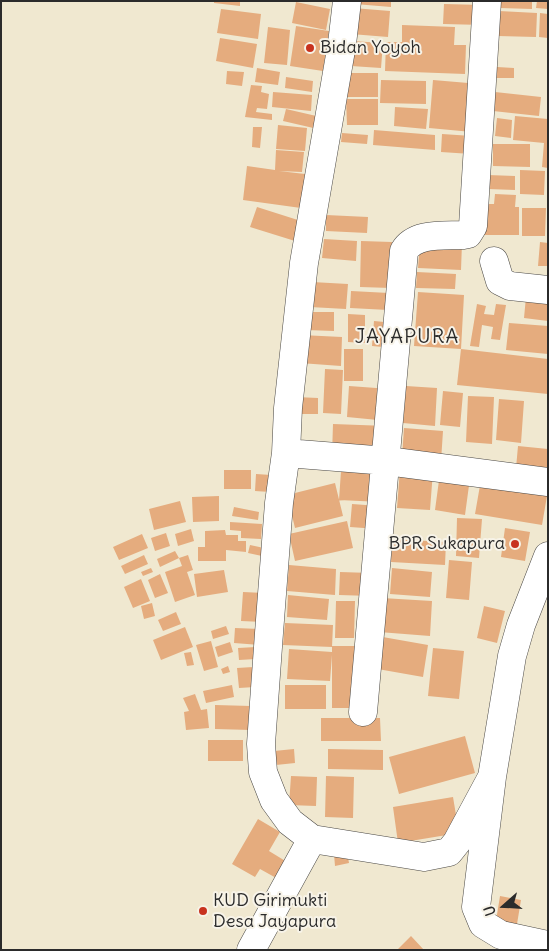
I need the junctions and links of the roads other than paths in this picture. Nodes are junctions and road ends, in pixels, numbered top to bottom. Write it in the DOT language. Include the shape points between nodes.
graph roads {
  1 [pos="347,1"];
  2 [pos="487,1"];
  3 [pos="494,261"];
  4 [pos="548,290"];
  5 [pos="286,453"];
  6 [pos="387,461"];
  7 [pos="548,482"];
  8 [pos="548,556"];
  9 [pos="363,712"];
  10 [pos="492,777"];
  11 [pos="312,839"];
  12 [pos="548,945"];
  13 [pos="251,950"];
  1 -- 5 [label="street" via="304,263"];
  2 -- 6 [label="street" via="473,226 468,234 420,238 404,251"];
  3 -- 4 [label="street" via="500,281 510,286"];
  5 -- 6 [label="street"];
  5 -- 11 [label="street" via="268,633 262,763 274,800 290,822"];
  6 -- 7 [label="street"];
  6 -- 9 [label="street"];
  8 -- 10 [label="street" via="512,656"];
  10 -- 11 [label="street" via="449,852 424,857"];
  10 -- 12 [label="street" via="476,907 482,924 501,935"];
  11 -- 13 [label="street"];
}
